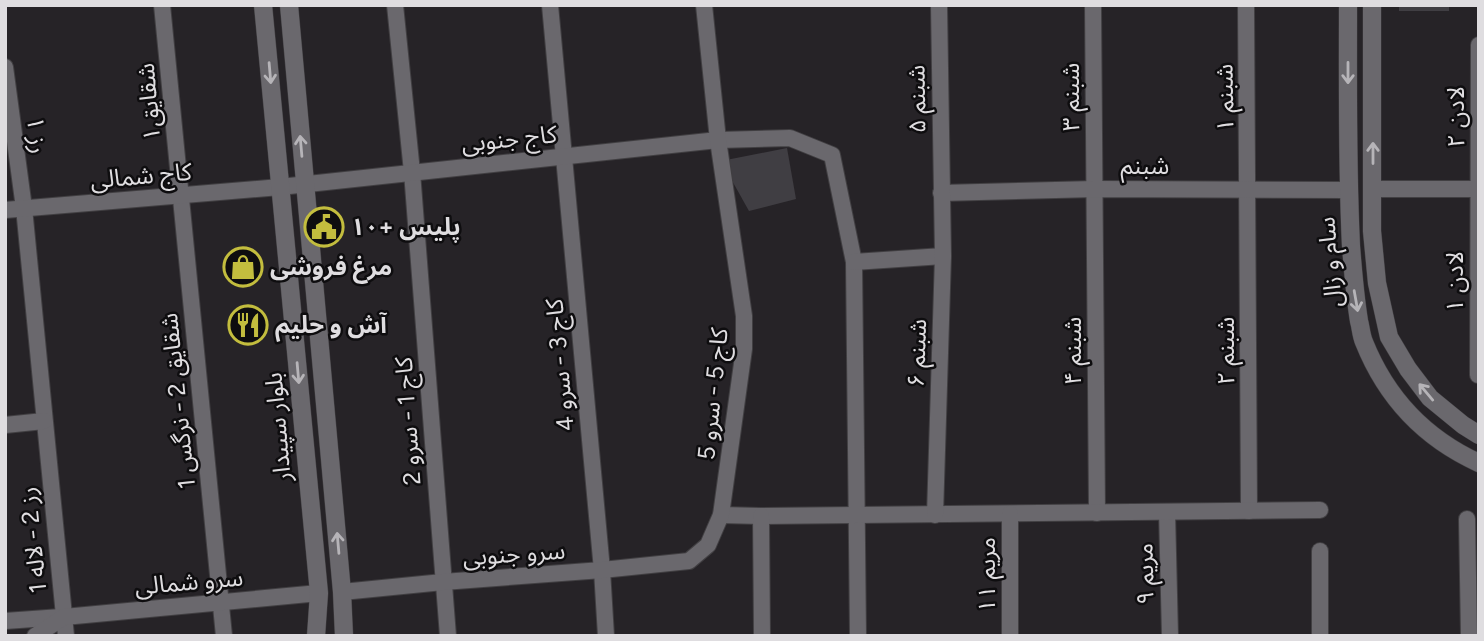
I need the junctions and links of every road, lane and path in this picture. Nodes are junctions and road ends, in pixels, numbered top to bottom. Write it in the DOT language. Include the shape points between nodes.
graph roads {
  1 [pos="162,5"];
  2 [pos="263,5"];
  3 [pos="289,5"];
  4 [pos="395,5"];
  5 [pos="550,5"];
  6 [pos="704,5"];
  7 [pos="939,5"];
  8 [pos="1093,5"];
  9 [pos="1246,5"];
  10 [pos="1348,5"];
  11 [pos="1373,5"];
  12 [pos="1479,45"];
  13 [pos="5,67"];
  14 [pos="718,139"];
  15 [pos="563,156"];
  16 [pos="412,172"];
  17 [pos="305,184"];
  18 [pos="280,187"];
  19 [pos="1095,189"];
  20 [pos="1373,189"];
  21 [pos="1478,189"];
  22 [pos="1248,190"];
  23 [pos="1349,190"];
  24 [pos="941,193"];
  25 [pos="180,195"];
  26 [pos="24,208"];
  27 [pos="5,210"];
  28 [pos="943,256"];
  29 [pos="854,262"];
  30 [pos="1478,375"];
  31 [pos="44,421"];
  32 [pos="5,425"];
  33 [pos="1479,435"];
  34 [pos="1479,463"];
  35 [pos="1321,510"];
  36 [pos="1249,511"];
  37 [pos="1167,512"];
  38 [pos="1097,513"];
  39 [pos="1010,514"];
  40 [pos="721,515"];
  41 [pos="857,515"];
  42 [pos="936,515"];
  43 [pos="761,516"];
  44 [pos="1467,519"];
  45 [pos="1320,551"];
  46 [pos="689,561"];
  47 [pos="602,570"];
  48 [pos="443,582"];
  49 [pos="342,592"];
  50 [pos="319,593"];
  51 [pos="220,602"];
  52 [pos="64,617"];
  53 [pos="5,621"];
  54 [pos="35,636"];
  55 [pos="66,636"];
  56 [pos="224,636"];
  57 [pos="316,636"];
  58 [pos="344,636"];
  59 [pos="448,636"];
  60 [pos="606,636"];
  61 [pos="762,636"];
  62 [pos="858,636"];
  63 [pos="1010,636"];
  64 [pos="1170,636"];
  65 [pos="1320,636"];
  66 [pos="1469,636"];
  1 -- 25 [label="street, شقایق۱"];
  2 -- 18 [label="street, بلوار سپیدار, one-way"];
  17 -- 3 [label="street, بلوار سپیدار, one-way"];
  4 -- 16 [label="street, کاج 1 - سرو 2"];
  5 -- 15 [label="street, کاج 3 - سرو 4"];
  6 -- 14 [label="street, کاج 5 - سرو 5"];
  7 -- 24 [label="street, شبنم ۵"];
  8 -- 19 [label="street, شبنم ۳"];
  9 -- 22 [label="street, شبنم ۱"];
  10 -- 23 [label="street, سام و زال, one-way"];
  20 -- 11 [label="street, سام و زال, one-way"];
  12 -- 21 [label="street, لادن ۲"];
  13 -- 26 [label="street, رز ۱"];
  14 -- 15 [label="street, کاج جنوبی"];
  14 -- 29 [label="street, کاج جنوبی" via="790,138 832,155"];
  14 -- 40 [label="street, کاج 5 - سرو 5" via="744,316 744,349"];
  15 -- 16 [label="street, کاج جنوبی"];
  15 -- 47 [label="street, کاج 3 - سرو 4"];
  16 -- 17 [label="street, کاج جنوبی"];
  16 -- 48 [label="street, کاج 1 - سرو 2"];
  17 -- 18 [label="street, کاج شمالی"];
  49 -- 17 [label="street, بلوار سپیدار, one-way"];
  18 -- 25 [label="street, کاج شمالی"];
  18 -- 50 [label="street, بلوار سپیدار, one-way"];
  19 -- 22 [label="street, شبنم"];
  19 -- 24 [label="street, شبنم"];
  19 -- 38 [label="street, شبنم ۴"];
  20 -- 21 [label="street"];
  33 -- 20 [label="street, سام و زال, one-way" via="1430,398 1389,337 1377,284"];
  21 -- 30 [label="street, لادن ۱"];
  22 -- 23 [label="street, شبنم"];
  22 -- 36 [label="street, شبنم ۲"];
  23 -- 34 [label="street, سام و زال, one-way" via="1354,292 1363,340 1400,405 1422,428"];
  24 -- 28 [label="street, شبنم ۶"];
  25 -- 26 [label="street, کاج شمالی"];
  25 -- 51 [label="street, شقایق 2 - نرگس 1"];
  26 -- 27 [label="street, کاج شمالی"];
  26 -- 31 [label="street, رز 2 - لاله 1"];
  28 -- 29 [label="street"];
  28 -- 42 [label="street, شبنم ۶"];
  29 -- 41 [label="street"];
  31 -- 32 [label="street"];
  31 -- 52 [label="street, رز 2 - لاله 1"];
  35 -- 36 [label="street"];
  36 -- 37 [label="street"];
  37 -- 38 [label="street"];
  37 -- 64 [label="street, مریم ۹"];
  38 -- 39 [label="street"];
  39 -- 42 [label="street"];
  39 -- 63 [label="street, مریم ۱۱"];
  40 -- 43 [label="street"];
  40 -- 46 [label="street, کاج 5 - سرو 5" via="708,545"];
  41 -- 42 [label="street"];
  41 -- 43 [label="street"];
  41 -- 62 [label="street"];
  43 -- 61 [label="street"];
  44 -- 66 [label="street"];
  45 -- 65 [label="street"];
  46 -- 47 [label="street, سرو جنوبی"];
  47 -- 48 [label="street, سرو جنوبی"];
  47 -- 60 [label="street, کاج 3 - سرو 4"];
  48 -- 49 [label="street, سرو جنوبی"];
  48 -- 59 [label="street, کاج 1 - سرو 2"];
  49 -- 58 [label="street, بلوار سپیدار"];
  50 -- 51 [label="street, سرو شمالی"];
  50 -- 57 [label="street, بلوار سپیدار"];
  51 -- 52 [label="street, سرو شمالی"];
  51 -- 56 [label="street, شقایق 2 - نرگس 1"];
  52 -- 53 [label="street, سرو شمالی"];
  52 -- 54 [label="street, سرو شمالی"];
  52 -- 55 [label="street, رز 2 - لاله 1"];
}
